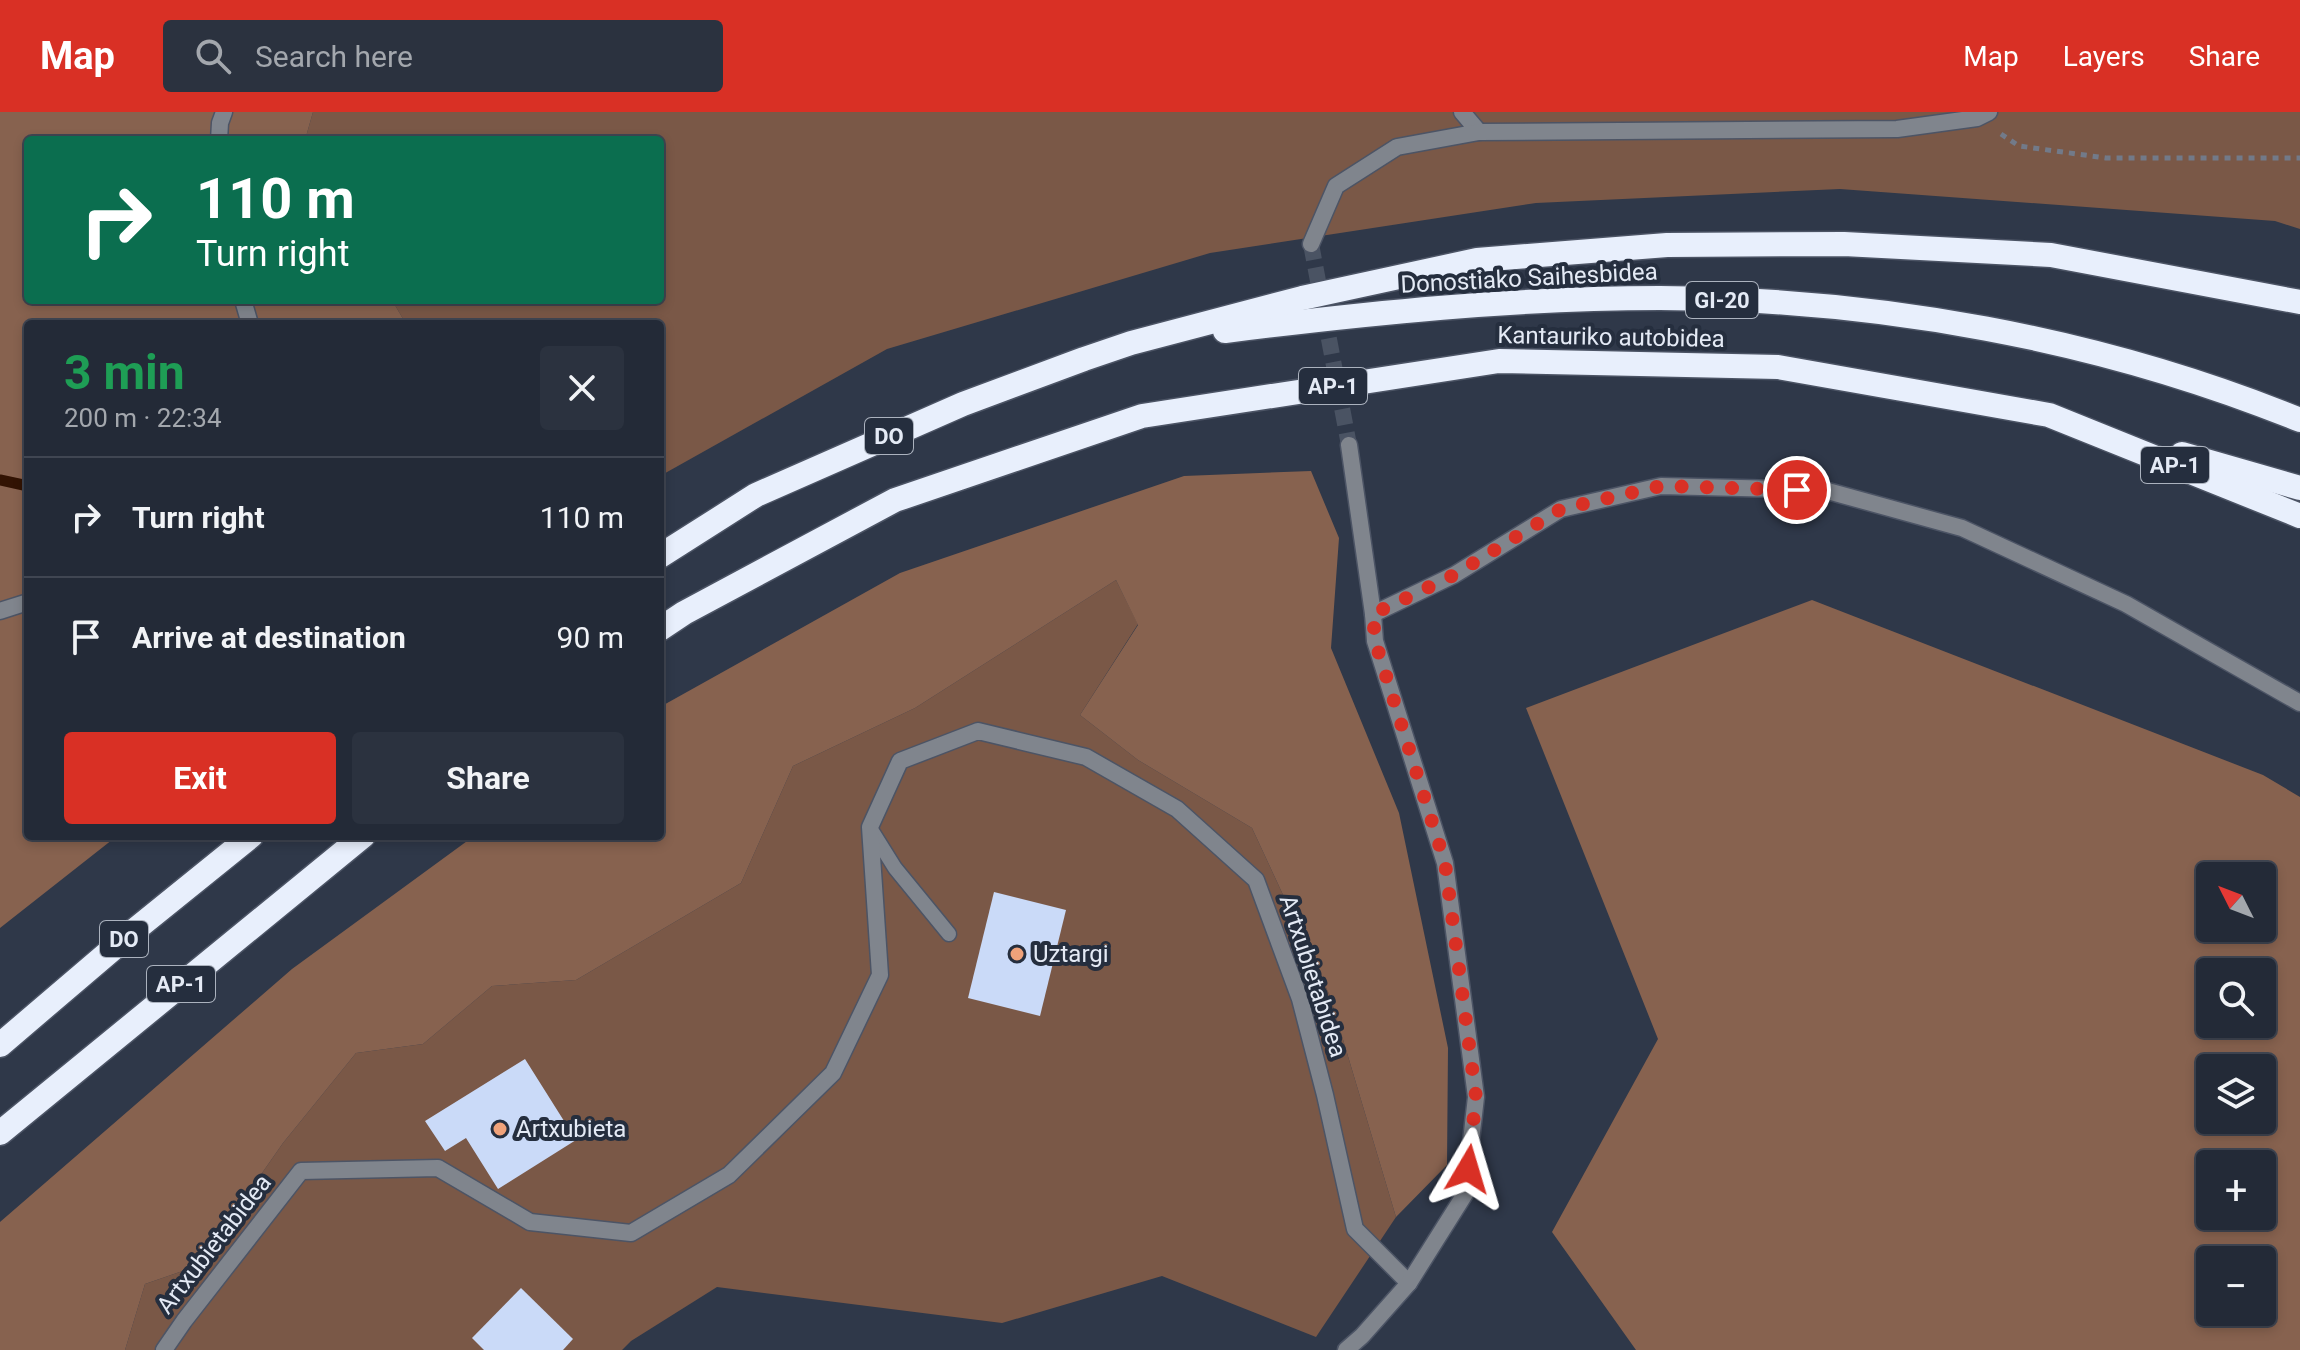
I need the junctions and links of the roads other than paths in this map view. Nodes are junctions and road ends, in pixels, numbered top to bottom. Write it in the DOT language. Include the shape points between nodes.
graph roads {
  1 [pos="224,112"];
  2 [pos="1462,112"];
  3 [pos="1983,115"];
  4 [pos="1479,132"];
  5 [pos="219,136"];
  6 [pos="1311,244"];
  7 [pos="2300,302"];
  8 [pos="1131,343"];
  9 [pos="2049,415"];
  10 [pos="2300,420"];
  11 [pos="1349,445"];
  12 [pos="2300,488"];
  13 [pos="2300,516"];
  14 [pos="664,553"];
  15 [pos="24,603"];
  16 [pos="0,611"];
  17 [pos="1373,614"];
  18 [pos="664,626"];
  19 [pos="2300,703"];
  20 [pos="870,827"];
  21 [pos="246,840"];
  22 [pos="358,840"];
  23 [pos="949,934"];
  24 [pos="0,1045"];
  25 [pos="0,1133"];
  26 [pos="1409,1283"];
  27 [pos="164,1350"];
  28 [pos="1346,1350"];
  1 -- 5 [label="street"];
  2 -- 4 [label="street"];
  3 -- 4 [label="street" via="1897,129"];
  4 -- 6 [label="street" via="1397,147 1336,186"];
  7 -- 8 [label="highway" via="2051,255 1844,244 1667,245 1477,260"];
  8 -- 10 [label="highway, Donostiako Saihesbidea / GI-20" via="1480,304 1659,298 1755,301 1859,309 2019,336 2141,366"];
  8 -- 14 [label="highway, DO" via="963,404 756,495"];
  9 -- 12 [label="highway"];
  9 -- 13 [label="highway, Kantauriko autobidea / AP-1"];
  9 -- 18 [label="highway, Kantauriko autobidea / AP-1" via="1778,367 1499,361 1142,416 895,500"];
  11 -- 17 [label="street"];
  15 -- 16 [label="street"];
  17 -- 19 [label="street" via="1454,575 1561,509 1661,486 1824,490 1962,528 2126,604"];
  17 -- 26 [label="street" via="1375,641 1445,863 1476,1097 1465,1194"];
  20 -- 23 [label="lane" via="895,868"];
  20 -- 26 [label="street, Artxubietabidea" via="900,761 978,731 1086,757 1177,809 1256,880 1300,999 1355,1229"];
  20 -- 27 [label="street, Artxubietabidea" via="880,975 833,1073 729,1175 631,1233 530,1222 438,1168 301,1171"];
  21 -- 24 [label="highway, DO"];
  22 -- 25 [label="highway, AP-1"];
  26 -- 28 [label="street"];
}
